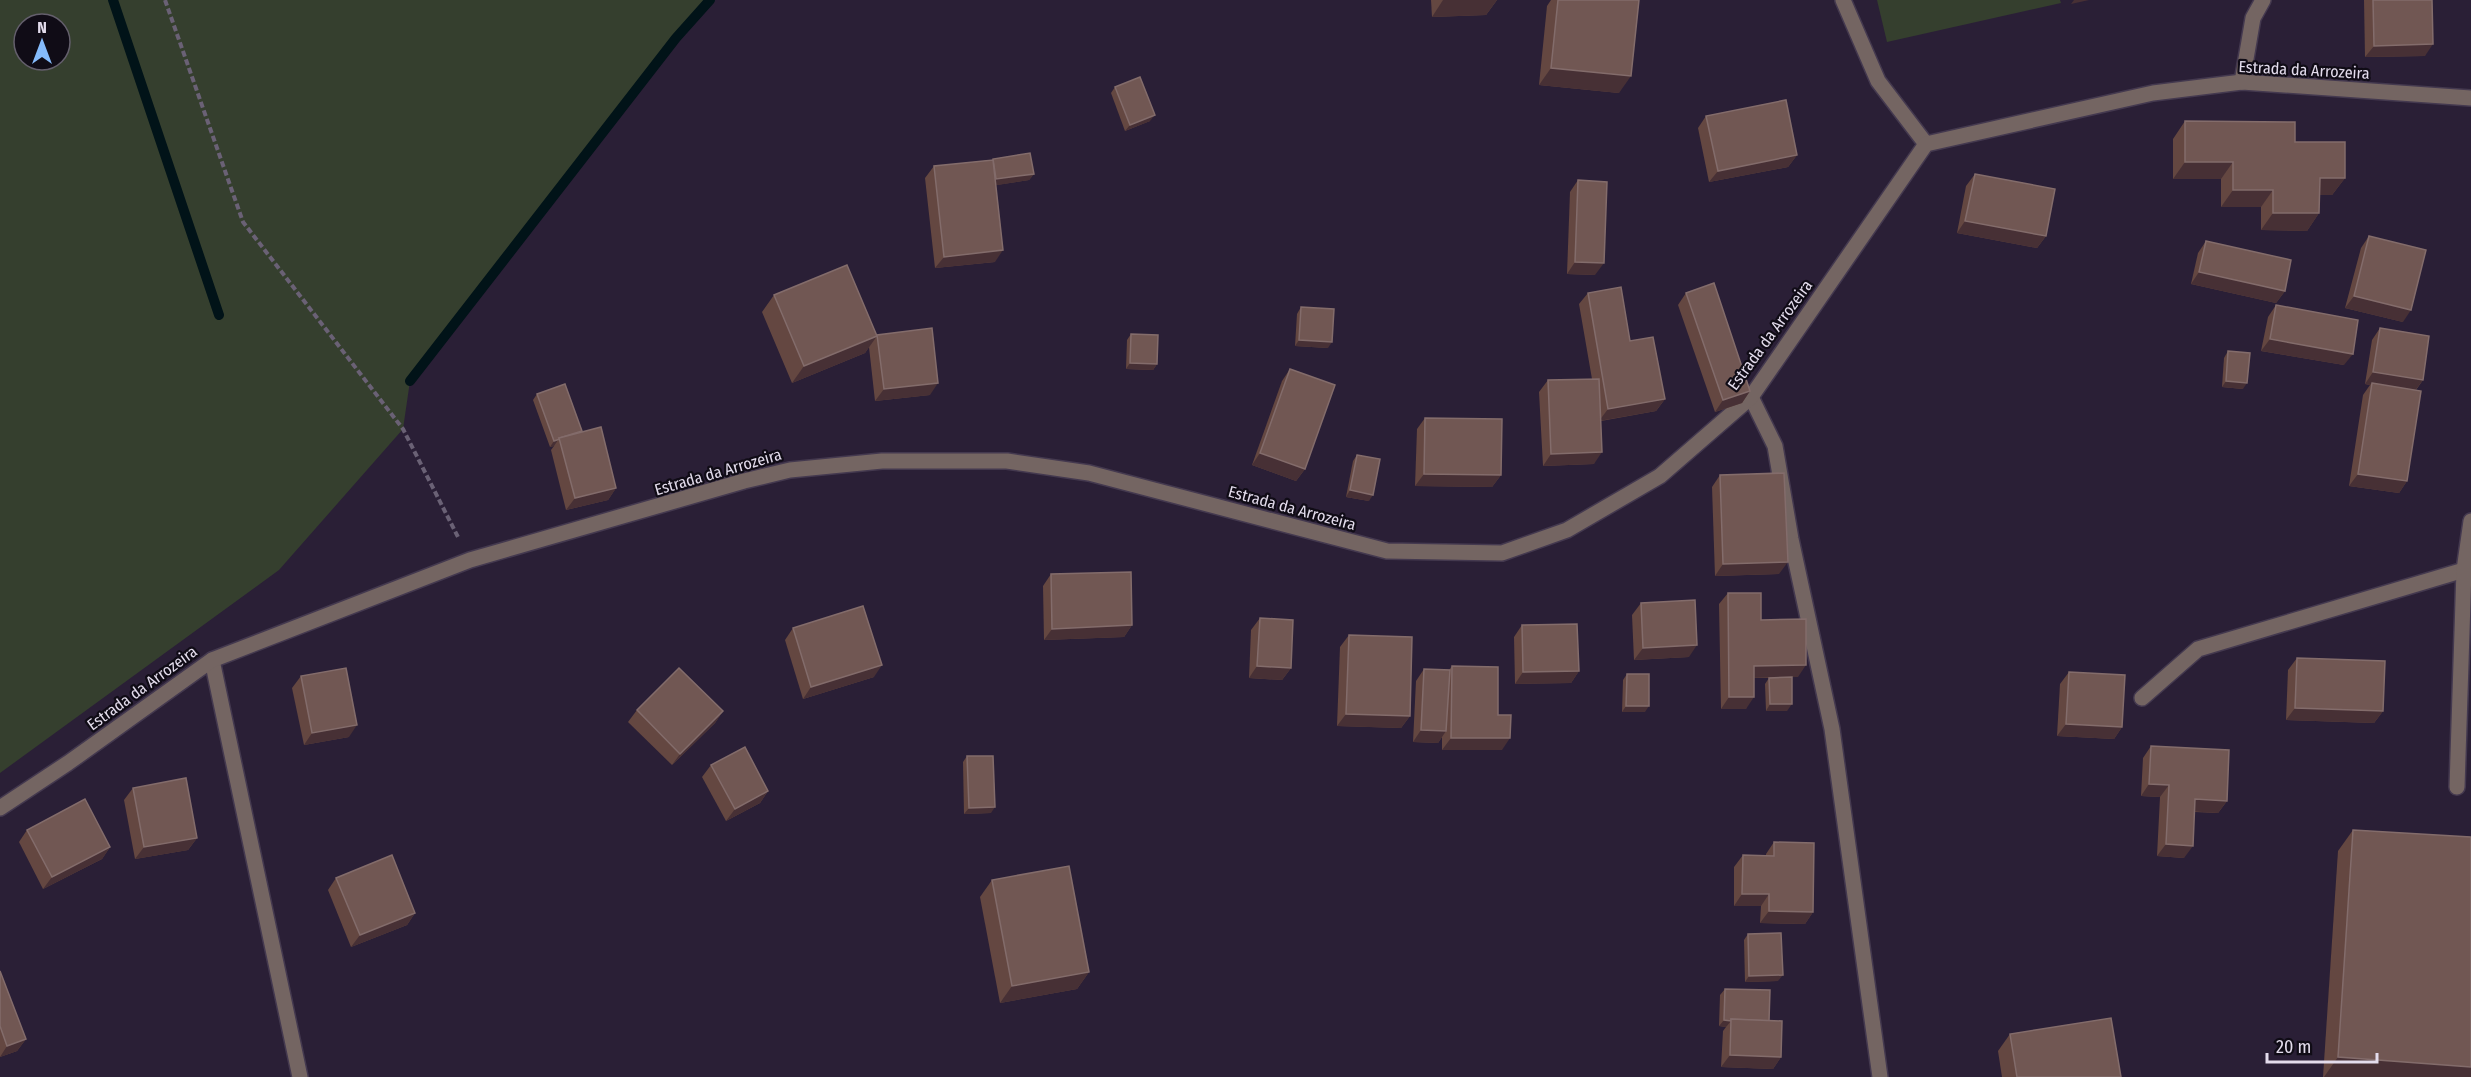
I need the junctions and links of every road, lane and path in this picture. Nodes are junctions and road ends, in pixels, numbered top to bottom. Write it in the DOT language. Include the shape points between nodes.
graph roads {
  1 [pos="165,0"];
  2 [pos="1843,0"];
  3 [pos="2263,0"];
  4 [pos="2242,82"];
  5 [pos="2471,98"];
  6 [pos="1926,144"];
  7 [pos="1751,397"];
  8 [pos="2471,521"];
  9 [pos="470,560"];
  10 [pos="2468,569"];
  11 [pos="212,660"];
  12 [pos="2142,698"];
  13 [pos="2457,787"];
  14 [pos="0,808"];
  15 [pos="300,1077"];
  16 [pos="1880,1077"];
  1 -- 9 [label="path" via="243,222 403,429"];
  2 -- 6 [label="street" via="1878,81"];
  3 -- 4 [label="street" via="2253,18"];
  4 -- 5 [label="street, Estrada da Arrozeira"];
  4 -- 6 [label="street, Estrada da Arrozeira" via="2153,93"];
  6 -- 7 [label="street, Estrada da Arrozeira"];
  7 -- 9 [label="street, Estrada da Arrozeira" via="1660,476 1567,530 1502,553 1386,551 1089,473 1008,460 882,460 790,470 755,478"];
  7 -- 16 [label="street" via="1775,446 1832,729"];
  8 -- 10 [label="street"];
  9 -- 11 [label="street, Estrada da Arrozeira"];
  10 -- 12 [label="street" via="2198,649"];
  10 -- 13 [label="street"];
  11 -- 14 [label="street, Estrada da Arrozeira"];
  11 -- 15 [label="street"];
}
